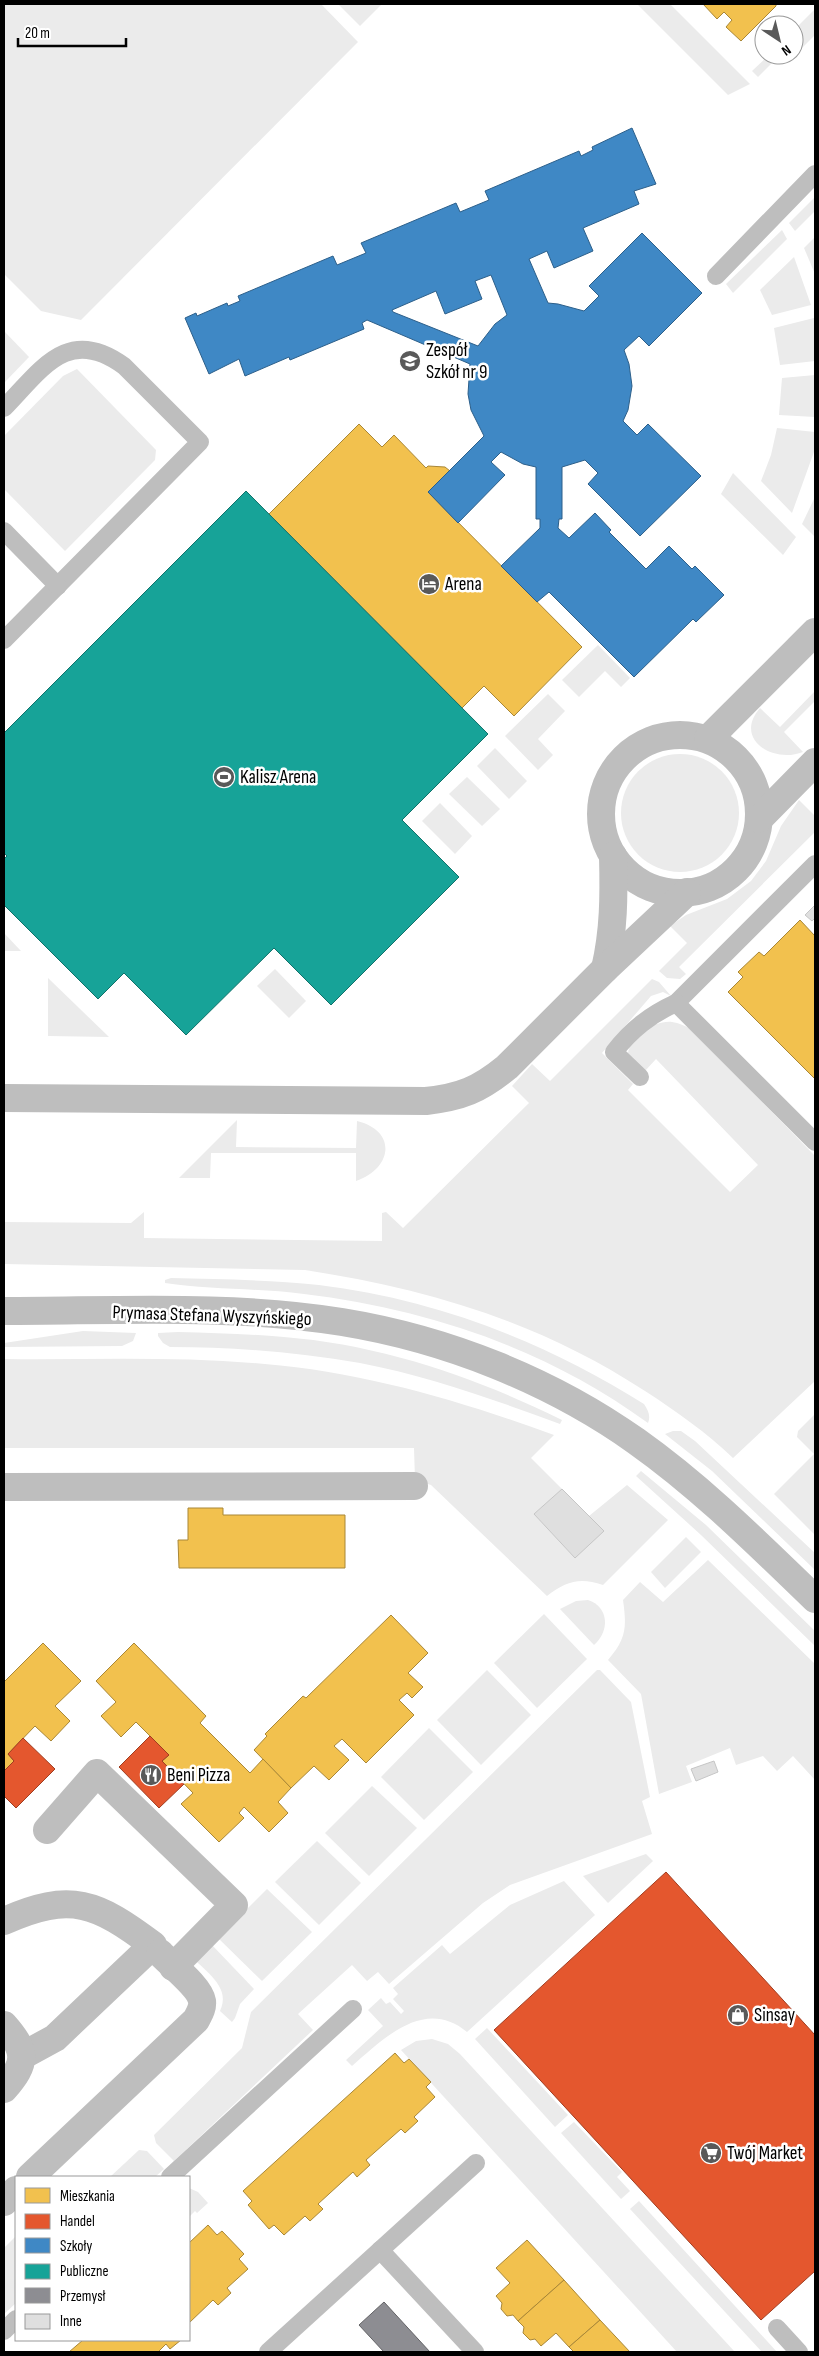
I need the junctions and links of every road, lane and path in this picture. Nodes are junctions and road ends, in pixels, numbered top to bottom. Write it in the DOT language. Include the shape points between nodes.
graph roads {
  1 [pos="815,174"];
  2 [pos="716,276"];
  3 [pos="4,408"];
  4 [pos="4,531"];
  5 [pos="58,586"];
  6 [pos="815,632"];
  7 [pos="4,640"];
  8 [pos="708,739"];
  9 [pos="815,762"];
  10 [pos="759,819"];
  11 [pos="613,856"];
  12 [pos="815,864"];
  13 [pos="687,892"];
  14 [pos="605,969"];
  15 [pos="676,1003"];
  16 [pos="640,1077"];
  17 [pos="4,1098"];
  18 [pos="815,1142"];
  19 [pos="4,1311"];
  20 [pos="414,1486"];
  21 [pos="4,1487"];
  22 [pos="815,1599"];
  23 [pos="47,1830"];
  24 [pos="4,1920"];
  25 [pos="152,1945"];
  26 [pos="173,1967"];
  27 [pos="353,2009"];
  28 [pos="4,2025"];
  29 [pos="22,2056"];
  30 [pos="4,2089"];
  31 [pos="476,2163"];
  32 [pos="31,2176"];
  33 [pos="171,2176"];
  34 [pos="15,2191"];
  35 [pos="4,2202"];
  36 [pos="380,2250"];
  37 [pos="15,2320"];
  38 [pos="777,2328"];
  39 [pos="4,2331"];
  40 [pos="268,2352"];
  41 [pos="475,2352"];
  42 [pos="799,2352"];
  1 -- 2 [label="lane"];
  3 -- 5 [label="lane" via="48,363 79,348 95,349 124,366 200,442"];
  4 -- 5 [label="lane"];
  5 -- 7 [label="lane"];
  6 -- 8 [label="street"];
  8 -- 10 [label="street" via="741,762 752,779"];
  8 -- 11 [label="street" via="665,736 644,743 612,772 600,814 604,836"];
  9 -- 10 [label="street"];
  10 -- 13 [label="street" via="754,841 734,871 709,887"];
  11 -- 13 [label="street" via="645,885 665,891"];
  11 -- 14 [label="street" via="612,941"];
  12 -- 15 [label="lane"];
  13 -- 14 [label="street"];
  14 -- 17 [label="street" via="507,1067 472,1092 450,1099"];
  15 -- 16 [label="lane" via="644,1020 614,1052"];
  15 -- 18 [label="lane"];
  19 -- 22 [label="street, Prymasa Stefana Wyszyńskiego" via="215,1312 288,1316 370,1328 470,1356 552,1391 635,1440 691,1483"];
  20 -- 21 [label="street"];
  23 -- 26 [label="street" via="97,1773 234,1904"];
  24 -- 25 [label="street" via="48,1906 86,1906 118,1920"];
  25 -- 26 [label="street"];
  25 -- 29 [label="street" via="55,2038"];
  26 -- 32 [label="street" via="199,1992 202,2002 196,2020"];
  27 -- 33 [label="lane"];
  28 -- 29 [label="street" via="19,2044"];
  29 -- 30 [label="street" via="21,2066"];
  31 -- 36 [label="lane"];
  34 -- 35 [label="street"];
  36 -- 40 [label="lane"];
  36 -- 41 [label="lane"];
  37 -- 39 [label="lane"];
  38 -- 42 [label="lane"];
}
